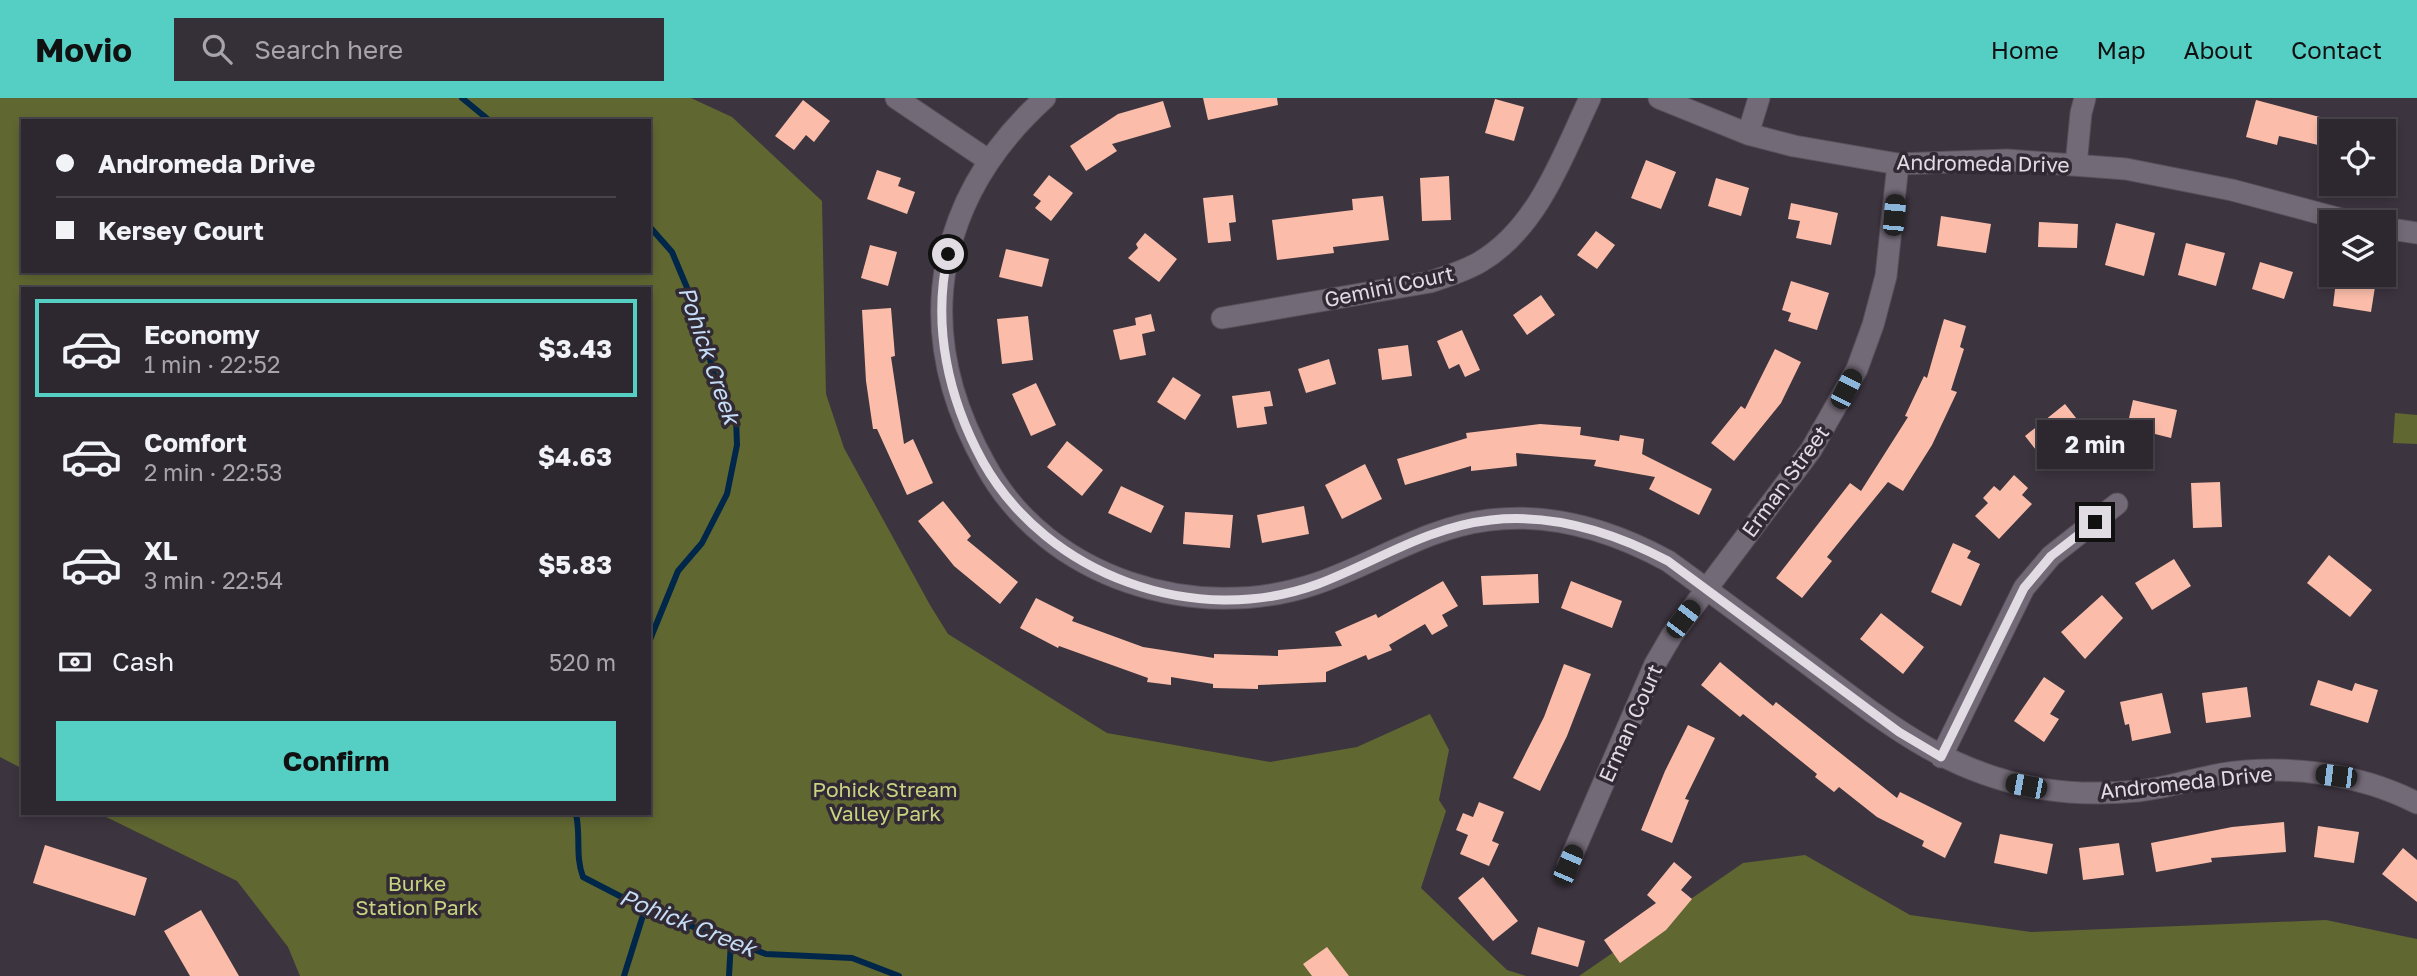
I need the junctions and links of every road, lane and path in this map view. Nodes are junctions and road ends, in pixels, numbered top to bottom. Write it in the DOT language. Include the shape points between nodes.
graph roads {
  1 [pos="896,98"];
  2 [pos="1045,98"];
  3 [pos="1590,98"];
  4 [pos="1659,98"];
  5 [pos="1759,98"];
  6 [pos="2085,98"];
  7 [pos="1748,134"];
  8 [pos="988,160"];
  9 [pos="1898,164"];
  10 [pos="2076,165"];
  11 [pos="2319,214"];
  12 [pos="2396,230"];
  13 [pos="2417,233"];
  14 [pos="1222,318"];
  15 [pos="2117,504"];
  16 [pos="1706,589"];
  17 [pos="1941,757"];
  18 [pos="2417,803"];
  19 [pos="1568,865"];
  1 -- 8 [label="street"];
  2 -- 8 [label="street, Andromeda Drive" via="1015,125"];
  3 -- 14 [label="street, Gemini Court" via="1539,201 1514,234 1483,261 1430,282"];
  4 -- 7 [label="street, Andromeda Drive"];
  5 -- 7 [label="street"];
  6 -- 10 [label="street"];
  7 -- 9 [label="street, Andromeda Drive"];
  8 -- 16 [label="street, Andromeda Drive" via="960,216 945,268 941,322 948,376 966,431 994,481 1032,525 1081,562 1124,582 1166,594 1213,600 1255,598 1318,583 1447,528 1534,519 1583,526 1631,541"];
  9 -- 10 [label="street, Andromeda Drive" via="2007,160"];
  9 -- 16 [label="street, Erman Street" via="1886,276 1857,369 1811,450"];
  10 -- 11 [label="street, Andromeda Drive" via="2167,176"];
  12 -- 13 [label="street"];
  15 -- 17 [label="street" via="2051,556 2024,588"];
  16 -- 17 [label="street, Andromeda Drive" via="1899,732"];
  16 -- 19 [label="street, Erman Court" via="1655,664"];
  17 -- 18 [label="street, Andromeda Drive" via="2007,782 2070,792 2139,791 2221,774 2297,771 2374,785"];
}
